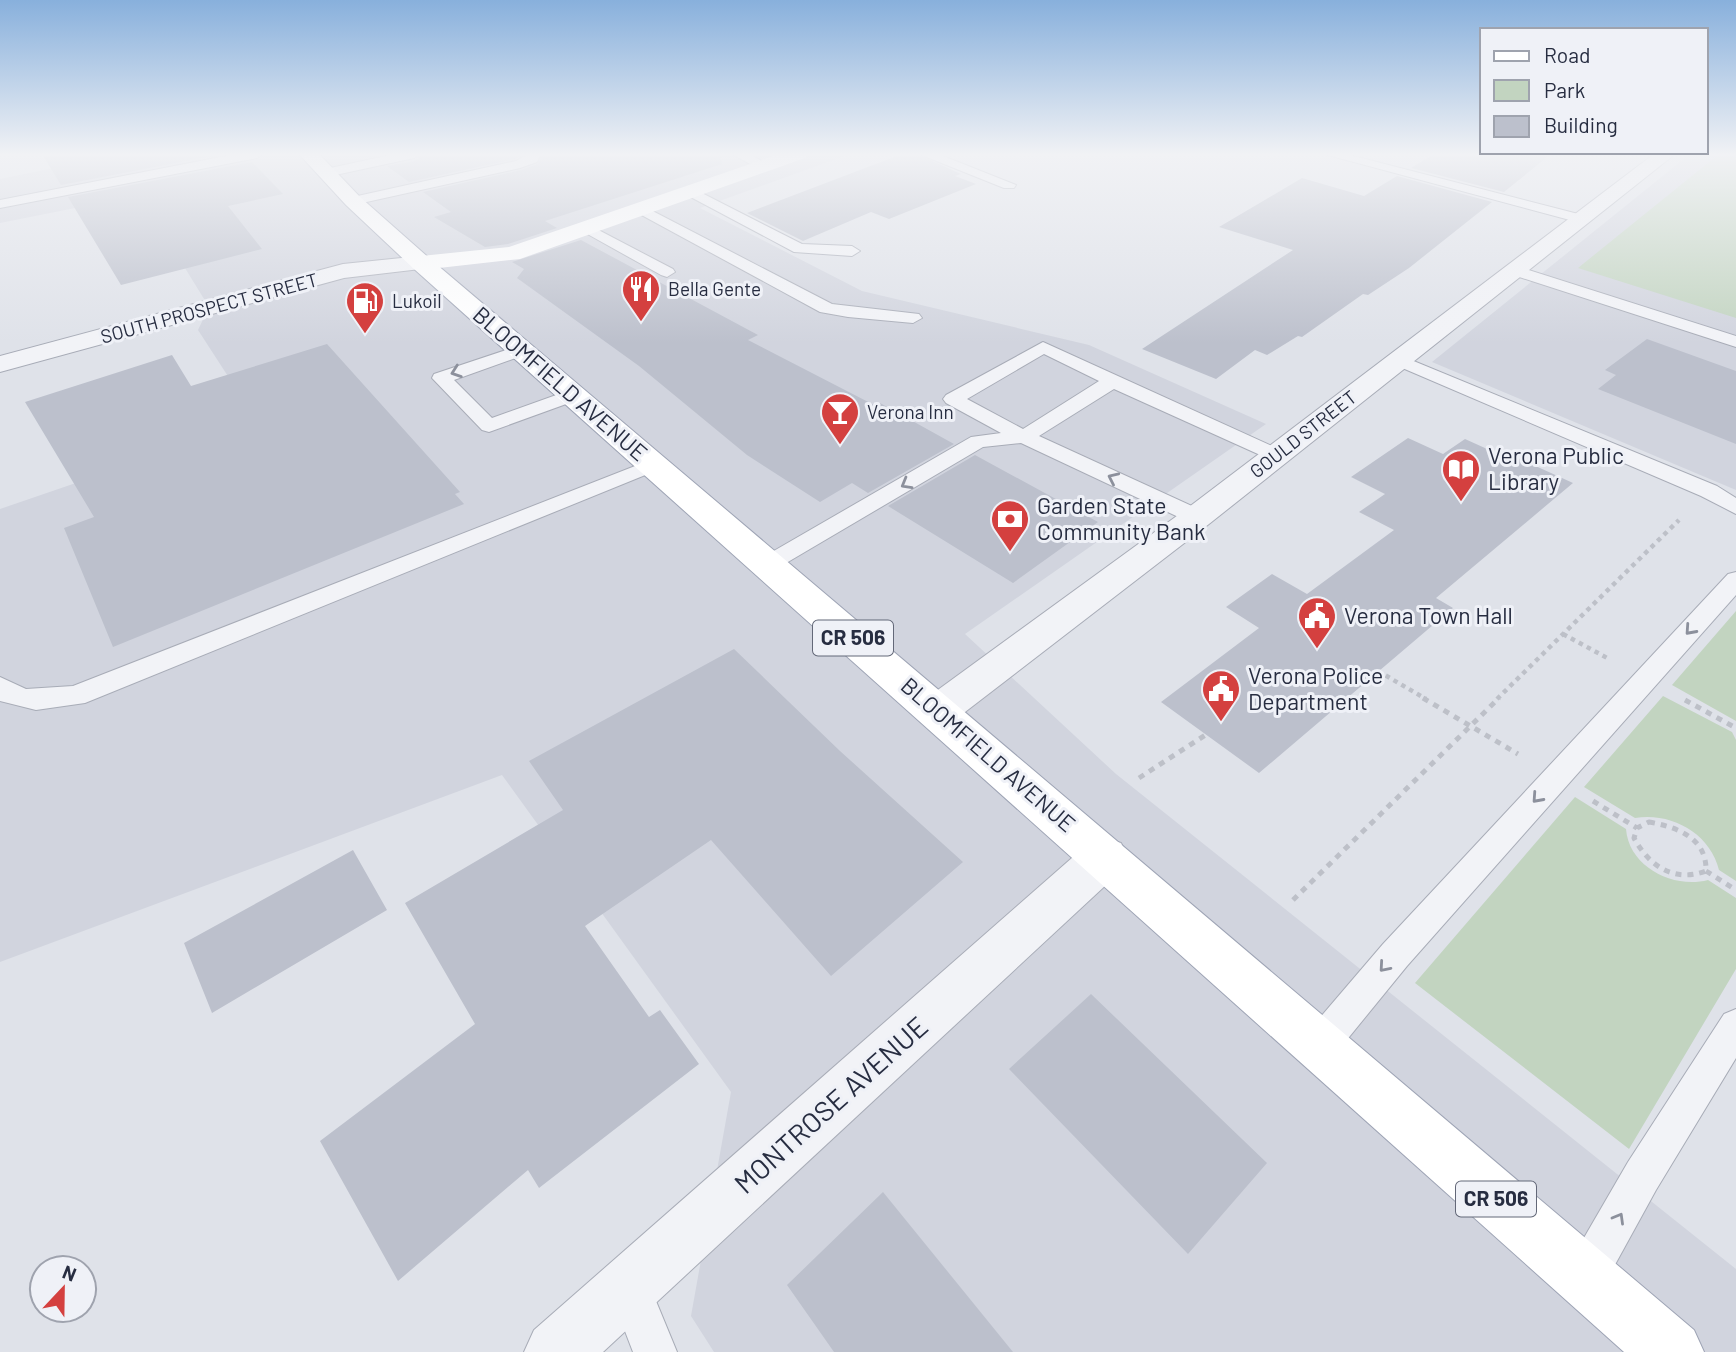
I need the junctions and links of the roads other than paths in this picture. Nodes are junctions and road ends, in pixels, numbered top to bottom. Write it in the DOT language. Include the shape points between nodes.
graph roads {
  1 [pos="371,217"];
  2 [pos="618,217"];
  3 [pos="656,217"];
  4 [pos="739,217"];
  5 [pos="1574,217"];
  6 [pos="1583,217"];
  7 [pos="1581,219"];
  8 [pos="587,228"];
  9 [pos="852,251"];
  10 [pos="421,263"];
  11 [pos="1516,271"];
  12 [pos="667,272"];
  13 [pos="913,318"];
  14 [pos="1736,342"];
  15 [pos="521,350"];
  16 [pos="1399,360"];
  17 [pos="0,364"];
  18 [pos="1113,381"];
  19 [pos="573,396"];
  20 [pos="1024,437"];
  21 [pos="1276,455"];
  22 [pos="653,465"];
  23 [pos="1736,507"];
  24 [pos="1197,517"];
  25 [pos="768,564"];
  26 [pos="1736,580"];
  27 [pos="0,687"];
  28 [pos="938,711"];
  29 [pos="1105,858"];
  30 [pos="1736,1026"];
  31 [pos="1319,1045"];
  32 [pos="1585,1277"];
  33 [pos="629,1287"];
  34 [pos="556,1352"];
  35 [pos="655,1352"];
  36 [pos="1672,1352"];
  1 -- 10 [label="main road, BLOOMFIELD AVENUE / CR 506"];
  2 -- 8 [label="main road"];
  3 -- 13 [label="lane" via="826,308"];
  4 -- 9 [label="lane" via="799,249"];
  5 -- 7 [label="lane"];
  6 -- 7 [label="street, GOULD STREET"];
  7 -- 11 [label="street, GOULD STREET"];
  8 -- 10 [label="main road" via="512,254"];
  8 -- 12 [label="lane"];
  10 -- 15 [label="main road, BLOOMFIELD AVENUE / CR 506"];
  10 -- 17 [label="street, SOUTH PROSPECT STREET" via="343,271"];
  11 -- 14 [label="lane"];
  11 -- 16 [label="street, GOULD STREET"];
  15 -- 19 [label="main road, BLOOMFIELD AVENUE / CR 506"];
  15 -- 19 [label="lane, one-way" via="440,378 489,426"];
  16 -- 21 [label="street, GOULD STREET"];
  16 -- 23 [label="lane" via="1709,491"];
  18 -- 20 [label="lane"];
  18 -- 20 [label="lane" via="1043,347 953,399"];
  18 -- 21 [label="lane"];
  19 -- 22 [label="main road, BLOOMFIELD AVENUE / CR 506"];
  24 -- 20 [label="lane, one-way"];
  20 -- 25 [label="lane, one-way" via="978,441"];
  21 -- 24 [label="street, GOULD STREET"];
  22 -- 25 [label="main road, BLOOMFIELD AVENUE / CR 506"];
  22 -- 27 [label="lane" via="76,696 36,700 8,695"];
  24 -- 28 [label="street, GOULD STREET"];
  25 -- 28 [label="main road, BLOOMFIELD AVENUE / CR 506"];
  26 -- 31 [label="lane, one-way" via="1395,955"];
  28 -- 29 [label="main road, BLOOMFIELD AVENUE / CR 506"];
  29 -- 31 [label="main road, BLOOMFIELD AVENUE / CR 506"];
  29 -- 33 [label="street, MONTROSE AVENUE"];
  32 -- 30 [label="lane, one-way"];
  31 -- 32 [label="main road, BLOOMFIELD AVENUE / CR 506"];
  32 -- 36 [label="main road, BLOOMFIELD AVENUE / CR 506"];
  33 -- 34 [label="street, MONTROSE AVENUE"];
  33 -- 35 [label="lane"];
}
